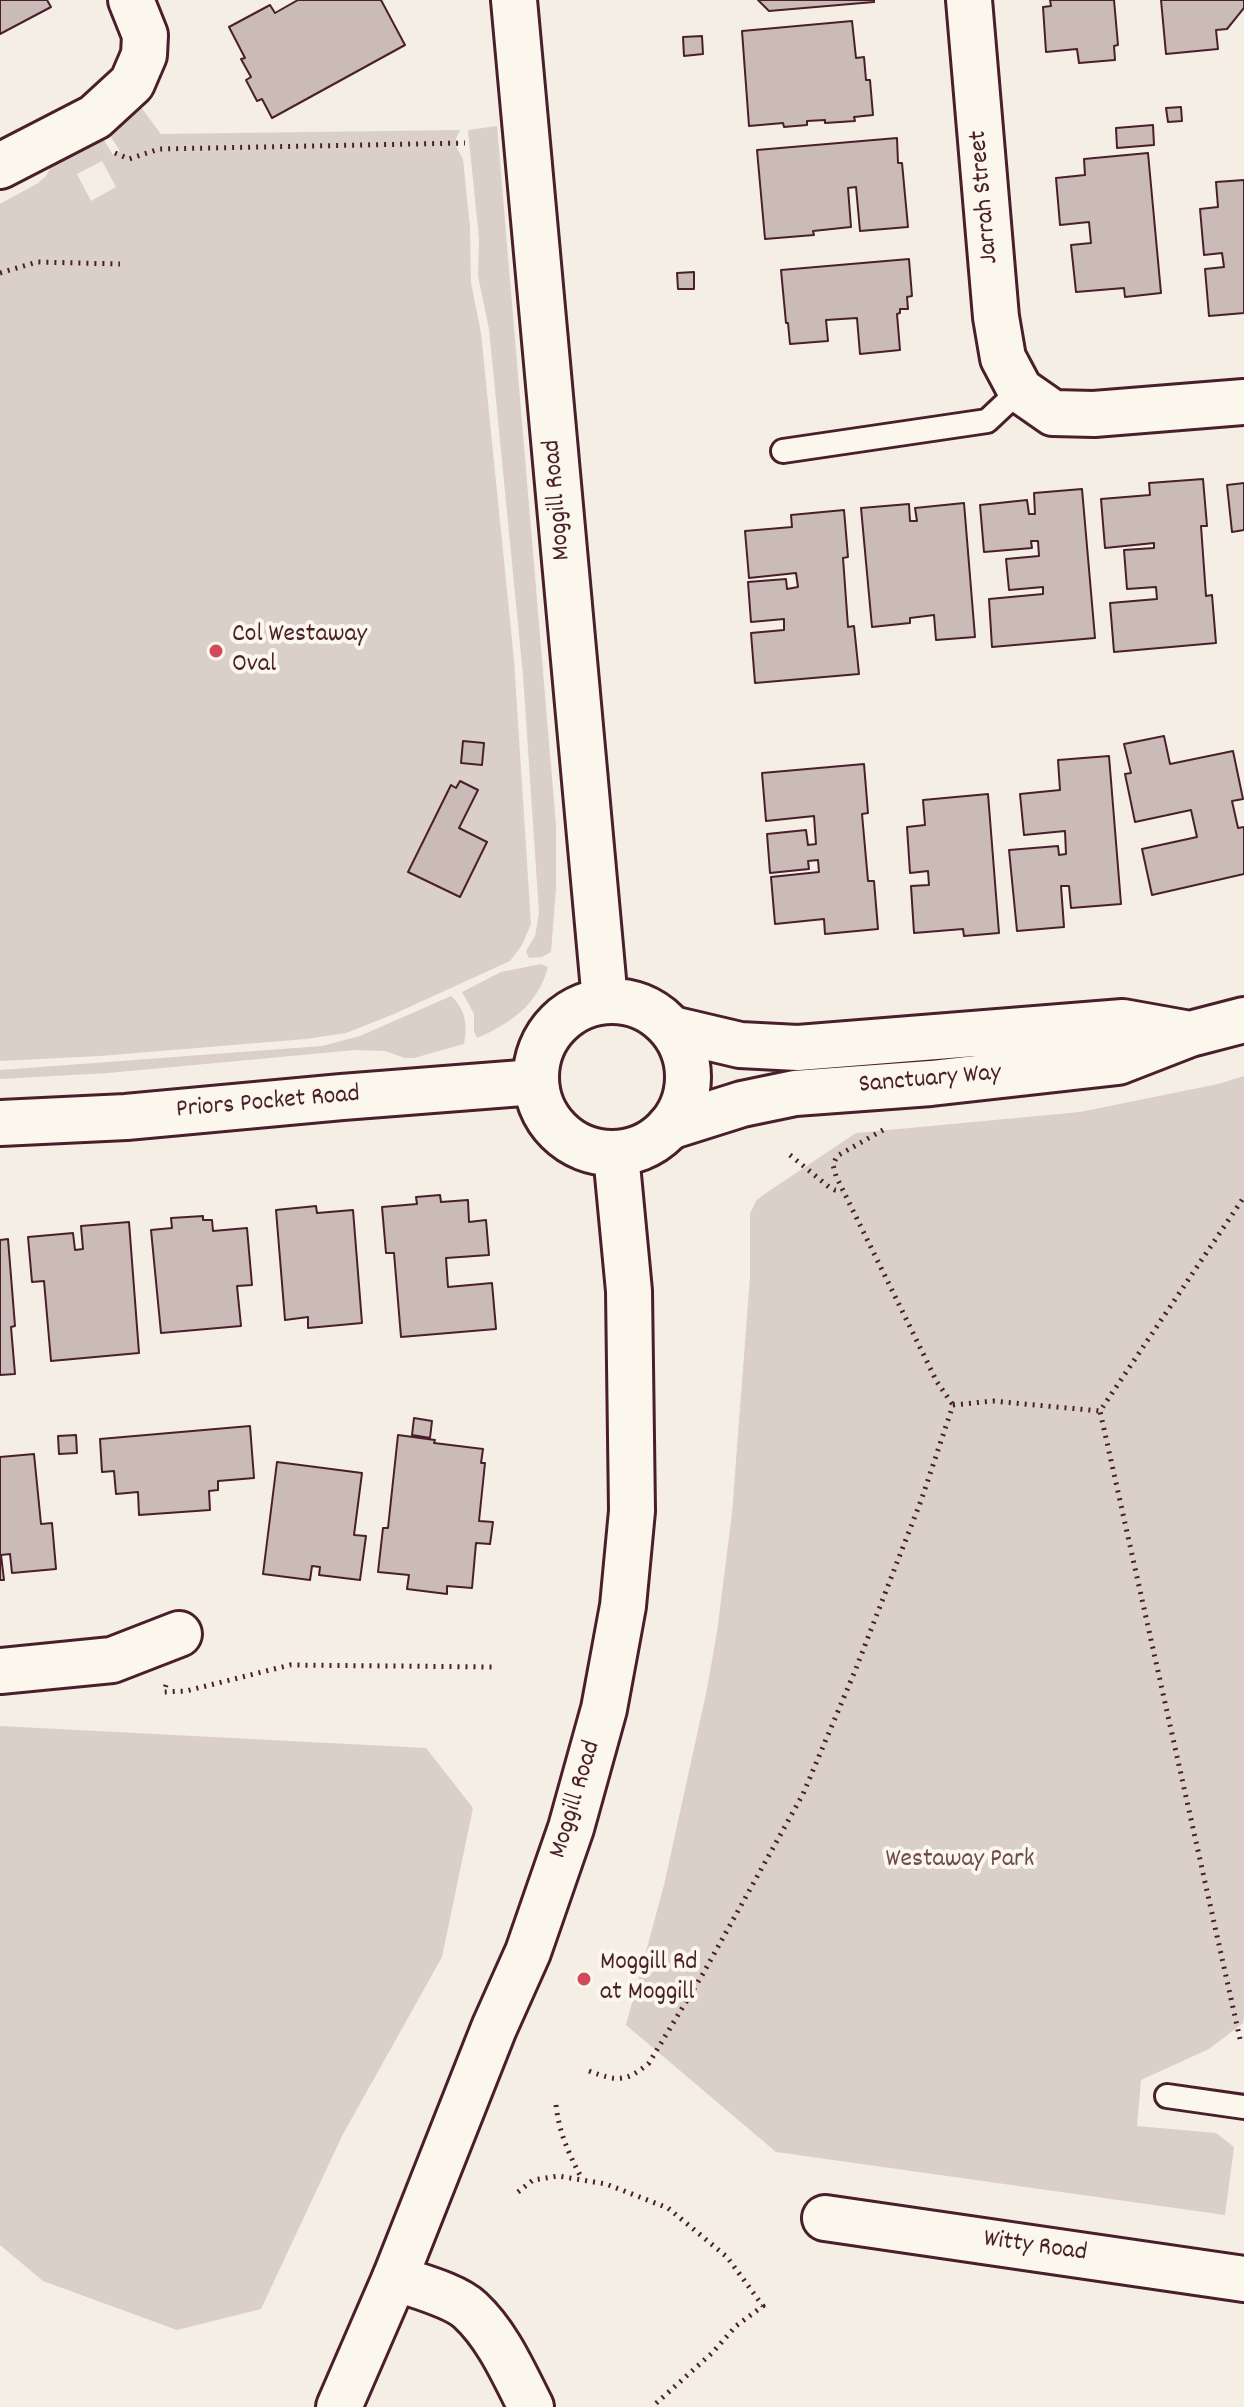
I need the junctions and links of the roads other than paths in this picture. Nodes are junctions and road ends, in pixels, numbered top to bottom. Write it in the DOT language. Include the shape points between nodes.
graph roads {
  1 [pos="131,0"];
  2 [pos="514,0"];
  3 [pos="969,0"];
  4 [pos="0,166"];
  5 [pos="1020,390"];
  6 [pos="1244,402"];
  7 [pos="783,451"];
  8 [pos="605,1001"];
  9 [pos="1244,1020"];
  10 [pos="672,1029"];
  11 [pos="1190,1034"];
  12 [pos="535,1082"];
  13 [pos="0,1123"];
  14 [pos="669,1127"];
  15 [pos="616,1154"];
  16 [pos="179,1634"];
  17 [pos="0,1671"];
  18 [pos="1167,2096"];
  19 [pos="1244,2107"];
  20 [pos="825,2218"];
  21 [pos="395,2278"];
  22 [pos="1244,2279"];
  23 [pos="339,2407"];
  24 [pos="531,2407"];
  1 -- 4 [label="street" via="145,35 144,55 132,83 95,117"];
  2 -- 8 [label="street, Moggill Road"];
  3 -- 5 [label="street, Jarrah Street" via="996,317 1003,358"];
  5 -- 6 [label="street, Jarrah Street" via="1053,413"];
  5 -- 7 [label="lane" via="987,421"];
  8 -- 10 [label="street" via="642,1007"];
  8 -- 12 [label="street" via="582,1006 546,1037"];
  9 -- 11 [label="street, Sanctuary Way"];
  10 -- 11 [label="street, Sanctuary Way" via="740,1045 798,1048 1123,1022"];
  10 -- 14 [label="street" via="685,1053 689,1079 684,1105"];
  11 -- 14 [label="street, Sanctuary Way" via="1118,1062 795,1093"];
  12 -- 13 [label="street, Priors Pocket Road"];
  12 -- 15 [label="street" via="540,1106 570,1142 592,1152"];
  14 -- 15 [label="street" via="654,1141"];
  15 -- 21 [label="street, Moggill Road" via="629,1291 632,1511 623,1606 604,1709 571,1828 528,1952"];
  16 -- 17 [label="street" via="112,1660"];
  18 -- 19 [label="lane"];
  20 -- 22 [label="street, Witty Road"];
  21 -- 23 [label="street, Moggill Road"];
  21 -- 24 [label="street" via="470,2310 502,2351"];
}
